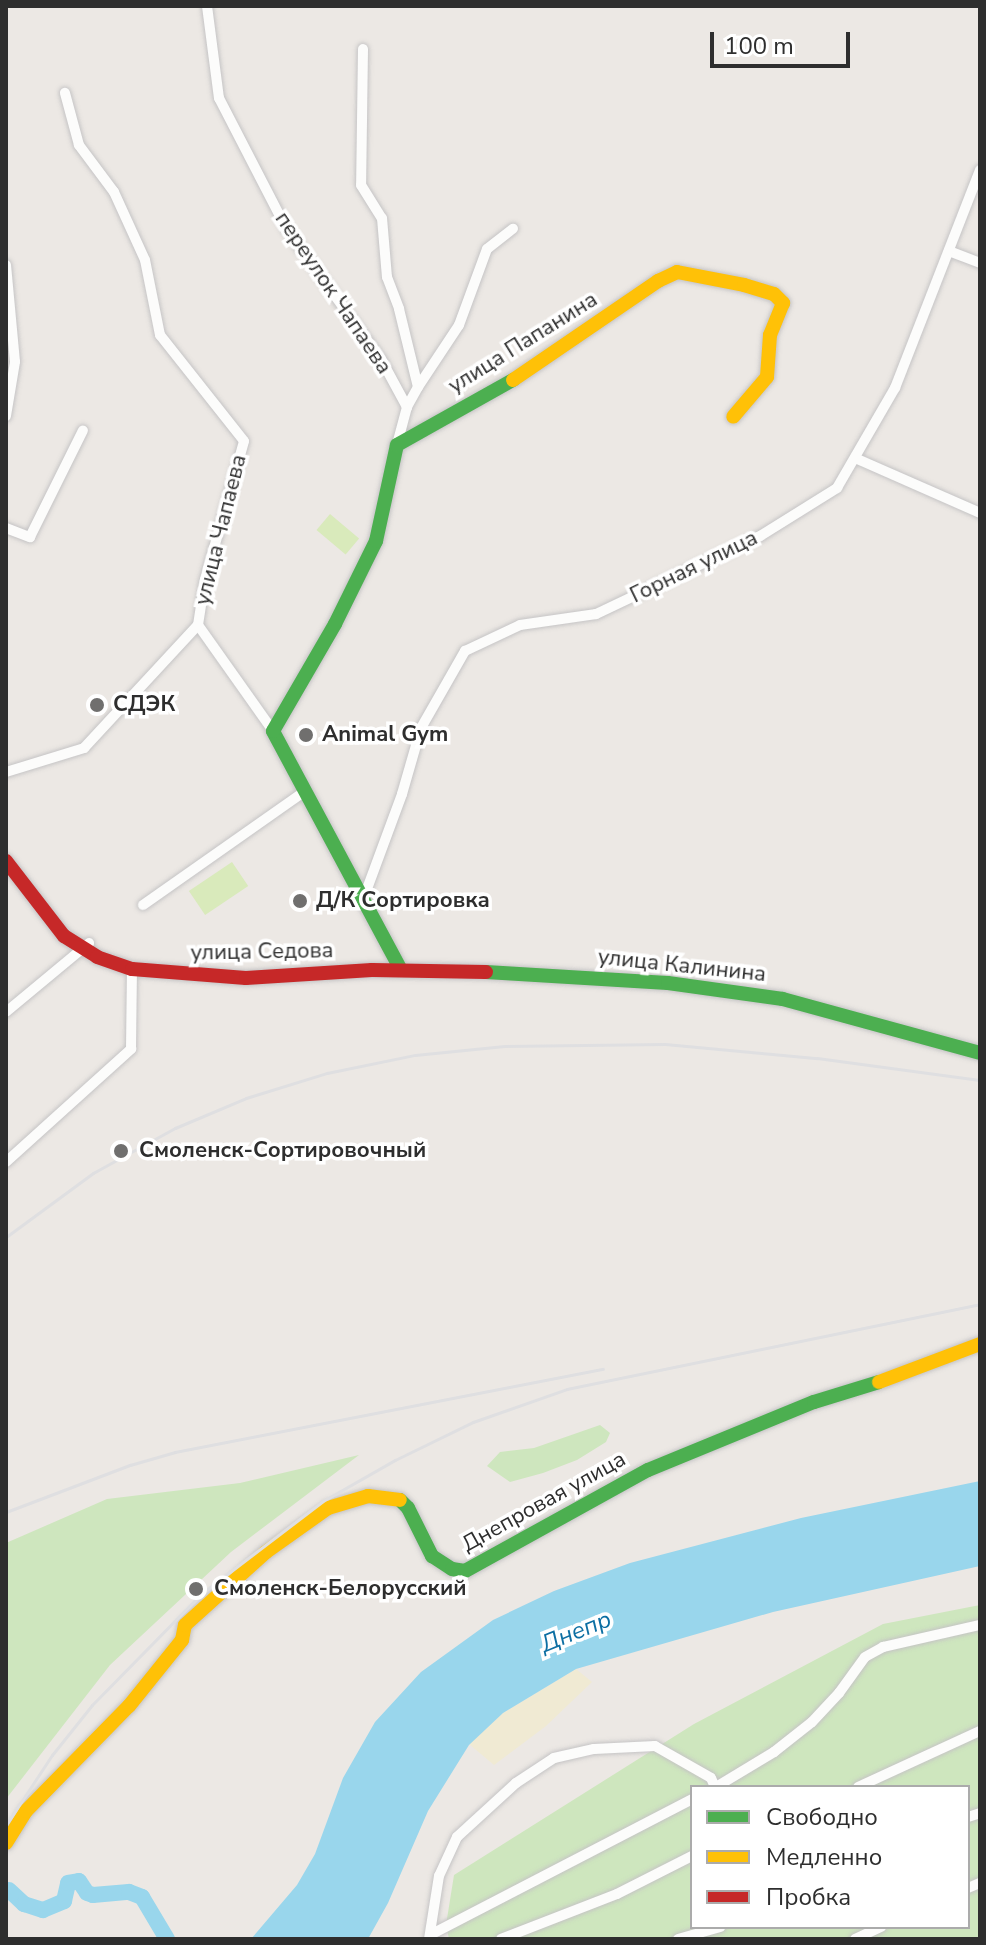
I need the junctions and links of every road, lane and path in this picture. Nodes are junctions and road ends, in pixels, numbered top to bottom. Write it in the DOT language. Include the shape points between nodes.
graph roads {
  1 [pos="207,6"];
  2 [pos="363,49"];
  3 [pos="65,93"];
  4 [pos="980,170"];
  5 [pos="513,229"];
  6 [pos="949,251"];
  7 [pos="980,263"];
  8 [pos="6,265"];
  9 [pos="8,324"];
  10 [pos="418,387"];
  11 [pos="407,407"];
  12 [pos="6,416"];
  13 [pos="733,417"];
  14 [pos="83,430"];
  15 [pos="397,445"];
  16 [pos="859,460"];
  17 [pos="980,513"];
  18 [pos="6,528"];
  19 [pos="198,625"];
  20 [pos="273,731"];
  21 [pos="6,772"];
  22 [pos="305,791"];
  23 [pos="6,861"];
  24 [pos="364,897"];
  25 [pos="143,905"];
  26 [pos="86,945"];
  27 [pos="132,969"];
  28 [pos="372,970"];
  29 [pos="401,970"];
  30 [pos="6,1012"];
  31 [pos="980,1053"];
  32 [pos="6,1162"];
  33 [pos="980,1344"];
  34 [pos="980,1625"];
  35 [pos="980,1731"];
  36 [pos="715,1785"];
  37 [pos="719,1785"];
  38 [pos="862,1785"];
  39 [pos="690,1800"];
  40 [pos="6,1843"];
  41 [pos="690,1857"];
  42 [pos="713,1929"];
  43 [pos="877,1929"];
  44 [pos="430,1937"];
  45 [pos="501,1939"];
  46 [pos="678,1939"];
  47 [pos="855,1939"];
  1 -- 11 [label="street, переулок Чапаева" via="219,98 242,147 286,228 381,359"];
  2 -- 10 [label="street" via="361,185 382,218 387,277"];
  3 -- 19 [label="street, улица Чапаева" via="79,145 114,192 145,260 160,335 244,441 205,580"];
  4 -- 6 [label="street, Горная улица"];
  5 -- 10 [label="street" via="487,249 459,325"];
  6 -- 7 [label="street"];
  6 -- 16 [label="street, Горная улица" via="895,388"];
  8 -- 9 [label="street"];
  9 -- 12 [label="street" via="15,362"];
  10 -- 11 [label="street"];
  11 -- 15 [label="street"];
  13 -- 15 [label="street, улица Папанина" via="767,377 770,335 783,303 774,294 744,285 677,272 521,376"];
  14 -- 18 [label="street" via="30,537"];
  15 -- 20 [label="street" via="376,541"];
  16 -- 17 [label="street"];
  16 -- 24 [label="street, Горная улица" via="837,488 760,536 596,614 520,625 465,651 421,728"];
  19 -- 20 [label="street"];
  19 -- 21 [label="street, улица Чапаева" via="84,748"];
  20 -- 22 [label="street"];
  22 -- 24 [label="street"];
  22 -- 25 [label="street"];
  23 -- 26 [label="street, улица Седова" via="64,936"];
  24 -- 29 [label="street"];
  26 -- 27 [label="street, улица Седова" via="97,957"];
  26 -- 30 [label="street"];
  27 -- 28 [label="street, улица Седова" via="246,978"];
  27 -- 32 [label="street" via="131,1049"];
  28 -- 29 [label="street, улица Калинина"];
  29 -- 31 [label="street, улица Калинина" via="668,983 783,999"];
  33 -- 40 [label="street, Днепровая улица" via="814,1402 648,1470 465,1571 432,1556 399,1499 368,1496 328,1508 266,1552 185,1625 182,1640 129,1706 26,1811"];
  34 -- 37 [label="street" via="883,1647 865,1657 812,1722"];
  35 -- 38 [label="street"];
  36 -- 44 [label="street" via="655,1746 594,1749 554,1758 516,1783 457,1837 439,1876"];
  39 -- 44 [label="street"];
  41 -- 45 [label="street" via="617,1894"];
  42 -- 46 [label="street"];
  43 -- 47 [label="street"];
}
